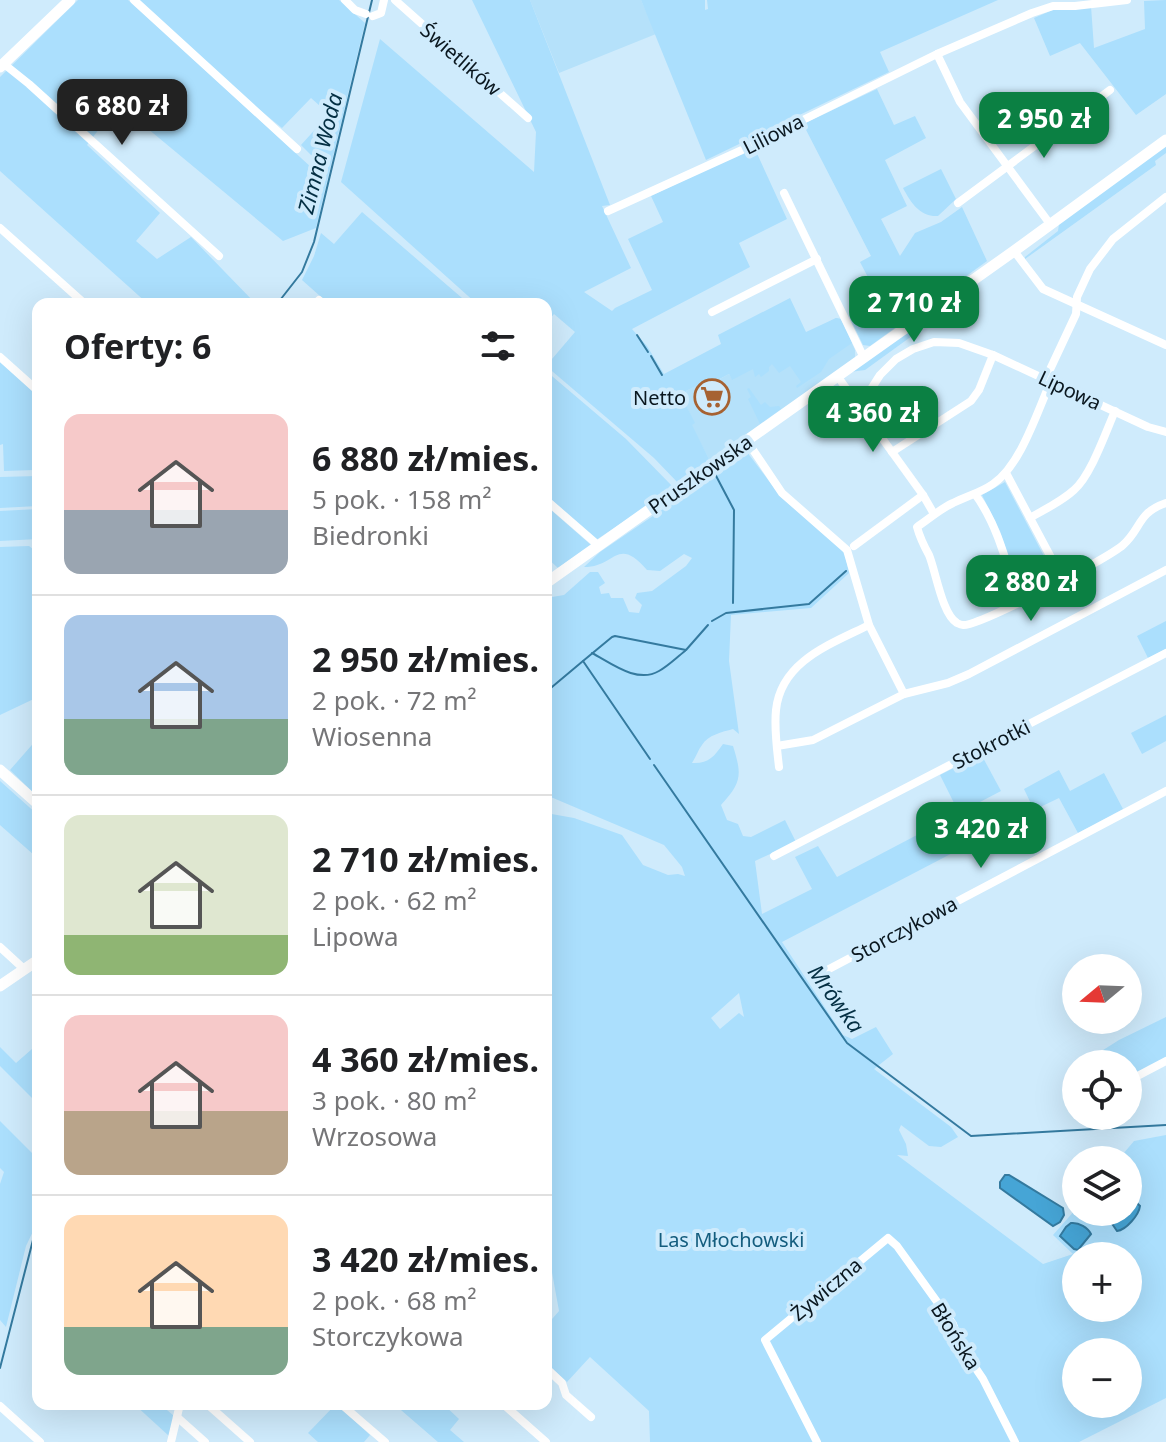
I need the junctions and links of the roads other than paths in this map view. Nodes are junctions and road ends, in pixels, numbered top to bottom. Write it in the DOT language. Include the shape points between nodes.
graph roads {
  1 [pos="70,0"];
  2 [pos="134,0"];
  3 [pos="345,0"];
  4 [pos="384,0"];
  5 [pos="395,0"];
  6 [pos="1127,0"];
  7 [pos="937,54"];
  8 [pos="2,66"];
  9 [pos="1110,90"];
  10 [pos="528,118"];
  11 [pos="1166,140"];
  12 [pos="297,149"];
  13 [pos="1008,167"];
  14 [pos="784,193"];
  15 [pos="1166,197"];
  16 [pos="958,203"];
  17 [pos="1158,203"];
  18 [pos="608,211"];
  19 [pos="1166,212"];
  20 [pos="1050,224"];
  21 [pos="0,228"];
  22 [pos="1014,251"];
  23 [pos="219,256"];
  24 [pos="817,259"];
  25 [pos="78,298"];
  26 [pos="1076,305"];
  27 [pos="712,312"];
  28 [pos="1166,345"];
  29 [pos="993,355"];
  30 [pos="0,357"];
  31 [pos="864,358"];
  32 [pos="838,377"];
  33 [pos="1048,380"];
  34 [pos="32,386"];
  35 [pos="859,408"];
  36 [pos="1115,411"];
  37 [pos="1166,432"];
  38 [pos="747,441"];
  39 [pos="892,452"];
  40 [pos="1006,473"];
  41 [pos="975,494"];
  42 [pos="923,495"];
  43 [pos="1166,503"];
  44 [pos="552,505"];
  45 [pos="934,514"];
  46 [pos="1030,518"];
  47 [pos="599,546"];
  48 [pos="854,546"];
  49 [pos="1166,570"];
  50 [pos="552,579"];
  51 [pos="1063,580"];
  52 [pos="1019,603"];
  53 [pos="869,625"];
  54 [pos="1166,653"];
  55 [pos="904,694"];
  56 [pos="777,746"];
  57 [pos="779,767"];
  58 [pos="0,770"];
  59 [pos="1166,791"];
  60 [pos="32,799"];
  61 [pos="774,856"];
  62 [pos="0,947"];
  63 [pos="32,964"];
  64 [pos="24,969"];
  65 [pos="812,978"];
  66 [pos="0,986"];
  67 [pos="1166,1061"];
  68 [pos="1142,1074"];
  69 [pos="886,1238"];
  70 [pos="552,1374"];
  71 [pos="0,1406"];
  72 [pos="179,1410"];
  73 [pos="214,1410"];
  74 [pos="348,1410"];
  75 [pos="510,1410"];
  76 [pos="177,1417"];
  77 [pos="591,1417"];
  78 [pos="40,1442"];
  79 [pos="171,1442"];
  80 [pos="205,1442"];
  81 [pos="250,1442"];
  82 [pos="385,1442"];
  83 [pos="546,1442"];
  84 [pos="817,1442"];
  85 [pos="1015,1442"];
  1 -- 8 [label="street"];
  2 -- 12 [label="street"];
  3 -- 4 [label="street" via="370,15 381,13"];
  5 -- 10 [label="street, Świetlików"];
  6 -- 7 [label="street, Liliowa" via="1053,6"];
  7 -- 13 [label="street" via="960,102"];
  7 -- 18 [label="street, Liliowa"];
  8 -- 23 [label="street"];
  9 -- 13 [label="street"];
  11 -- 20 [label="street, Pruszkowska"];
  13 -- 16 [label="street"];
  13 -- 20 [label="street"];
  14 -- 24 [label="street"];
  15 -- 17 [label="street"];
  17 -- 19 [label="street"];
  17 -- 26 [label="street" via="1113,239 1090,269"];
  20 -- 22 [label="street, Pruszkowska"];
  21 -- 25 [label="street"];
  22 -- 26 [label="street" via="1043,289"];
  22 -- 31 [label="street, Pruszkowska"];
  24 -- 27 [label="street"];
  24 -- 31 [label="street"];
  26 -- 28 [label="street"];
  26 -- 33 [label="street"];
  29 -- 33 [label="street, Lipowa"];
  29 -- 35 [label="street, Lipowa" via="959,343 934,342 913,349 880,375"];
  29 -- 39 [label="street" via="971,401"];
  30 -- 34 [label="street"];
  31 -- 32 [label="street, Pruszkowska"];
  32 -- 35 [label="street"];
  32 -- 38 [label="street, Pruszkowska"];
  33 -- 36 [label="street, Lipowa"];
  33 -- 40 [label="street"];
  35 -- 39 [label="street"];
  36 -- 37 [label="street, Lipowa"];
  36 -- 46 [label="street" via="1077,488"];
  38 -- 47 [label="street, Pruszkowska"];
  38 -- 53 [label="street" via="782,493 847,550"];
  39 -- 42 [label="street"];
  40 -- 41 [label="street"];
  40 -- 46 [label="street"];
  41 -- 45 [label="street"];
  41 -- 52 [label="street" via="997,532"];
  42 -- 45 [label="street"];
  42 -- 48 [label="street"];
  43 -- 51 [label="street" via="1142,518 1125,544"];
  44 -- 47 [label="street"];
  45 -- 52 [label="street" via="917,527 954,621 971,624"];
  46 -- 51 [label="street"];
  47 -- 50 [label="street, Pruszkowska"];
  49 -- 55 [label="street" via="969,674"];
  51 -- 52 [label="street"];
  53 -- 55 [label="street"];
  53 -- 56 [label="street" via="814,653 792,671 776,707"];
  54 -- 61 [label="street, Stokrotki"];
  55 -- 56 [label="street" via="813,740"];
  56 -- 57 [label="street"];
  58 -- 60 [label="street"];
  59 -- 65 [label="street, Storczykowa"];
  62 -- 64 [label="street"];
  63 -- 64 [label="street"];
  64 -- 66 [label="street"];
  67 -- 68 [label="street"];
  69 -- 84 [label="street, Żywiczna" via="765,1340"];
  69 -- 85 [label="street, Błońska" via="953,1324"];
  70 -- 77 [label="street"];
  71 -- 78 [label="street"];
  72 -- 76 [label="street"];
  73 -- 81 [label="street"];
  74 -- 82 [label="street"];
  75 -- 83 [label="street"];
  76 -- 79 [label="street"];
  76 -- 80 [label="street"];
}
